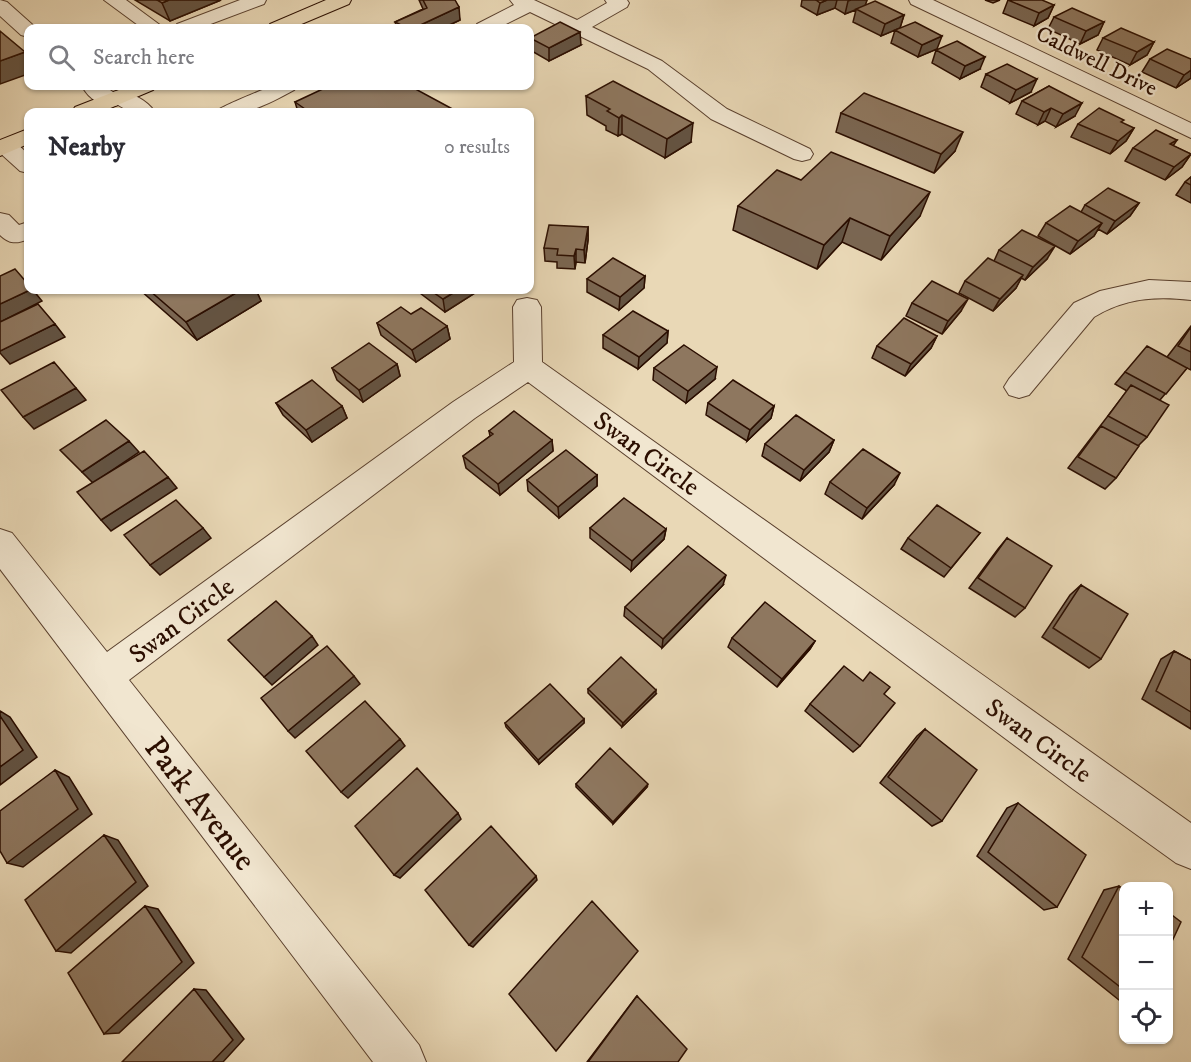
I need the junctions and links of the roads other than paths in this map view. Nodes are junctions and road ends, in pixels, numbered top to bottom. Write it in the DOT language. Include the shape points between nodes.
graph roads {
  1 [pos="113,0"];
  2 [pos="257,0"];
  3 [pos="342,0"];
  4 [pos="614,0"];
  5 [pos="918,0"];
  6 [pos="524,3"];
  7 [pos="0,6"];
  8 [pos="148,24"];
  9 [pos="194,24"];
  10 [pos="286,24"];
  11 [pos="490,24"];
  12 [pos="24,27"];
  13 [pos="578,27"];
  14 [pos="99,90"];
  15 [pos="136,90"];
  16 [pos="279,90"];
  17 [pos="115,99"];
  18 [pos="94,108"];
  19 [pos="135,108"];
  20 [pos="239,108"];
  21 [pos="1191,131"];
  22 [pos="24,138"];
  23 [pos="3,147"];
  24 [pos="802,154"];
  25 [pos="24,163"];
  26 [pos="1191,291"];
  27 [pos="527,307"];
  28 [pos="528,367"];
  29 [pos="1019,387"];
  30 [pos="0,543"];
  31 [pos="103,677"];
  32 [pos="1191,848"];
  33 [pos="402,1062"];
  1 -- 8 [label="street"];
  2 -- 9 [label="street"];
  3 -- 10 [label="main road"];
  4 -- 13 [label="street" via="620,3"];
  5 -- 21 [label="street, Caldwell Drive"];
  6 -- 11 [label="street"];
  6 -- 13 [label="street"];
  7 -- 12 [label="street"];
  13 -- 24 [label="street" via="655,65 719,114"];
  14 -- 17 [label="street"];
  15 -- 17 [label="main road"];
  16 -- 20 [label="street"];
  17 -- 18 [label="main road"];
  17 -- 19 [label="street"];
  22 -- 23 [label="main road"];
  23 -- 25 [label="street"];
  26 -- 29 [label="street" via="1144,288 1097,302 1084,310"];
  27 -- 28 [label="street"];
  28 -- 31 [label="street, Swan Circle"];
  28 -- 32 [label="street, Swan Circle"];
  30 -- 31 [label="street, Park Avenue"];
  31 -- 33 [label="street, Park Avenue"];
}
